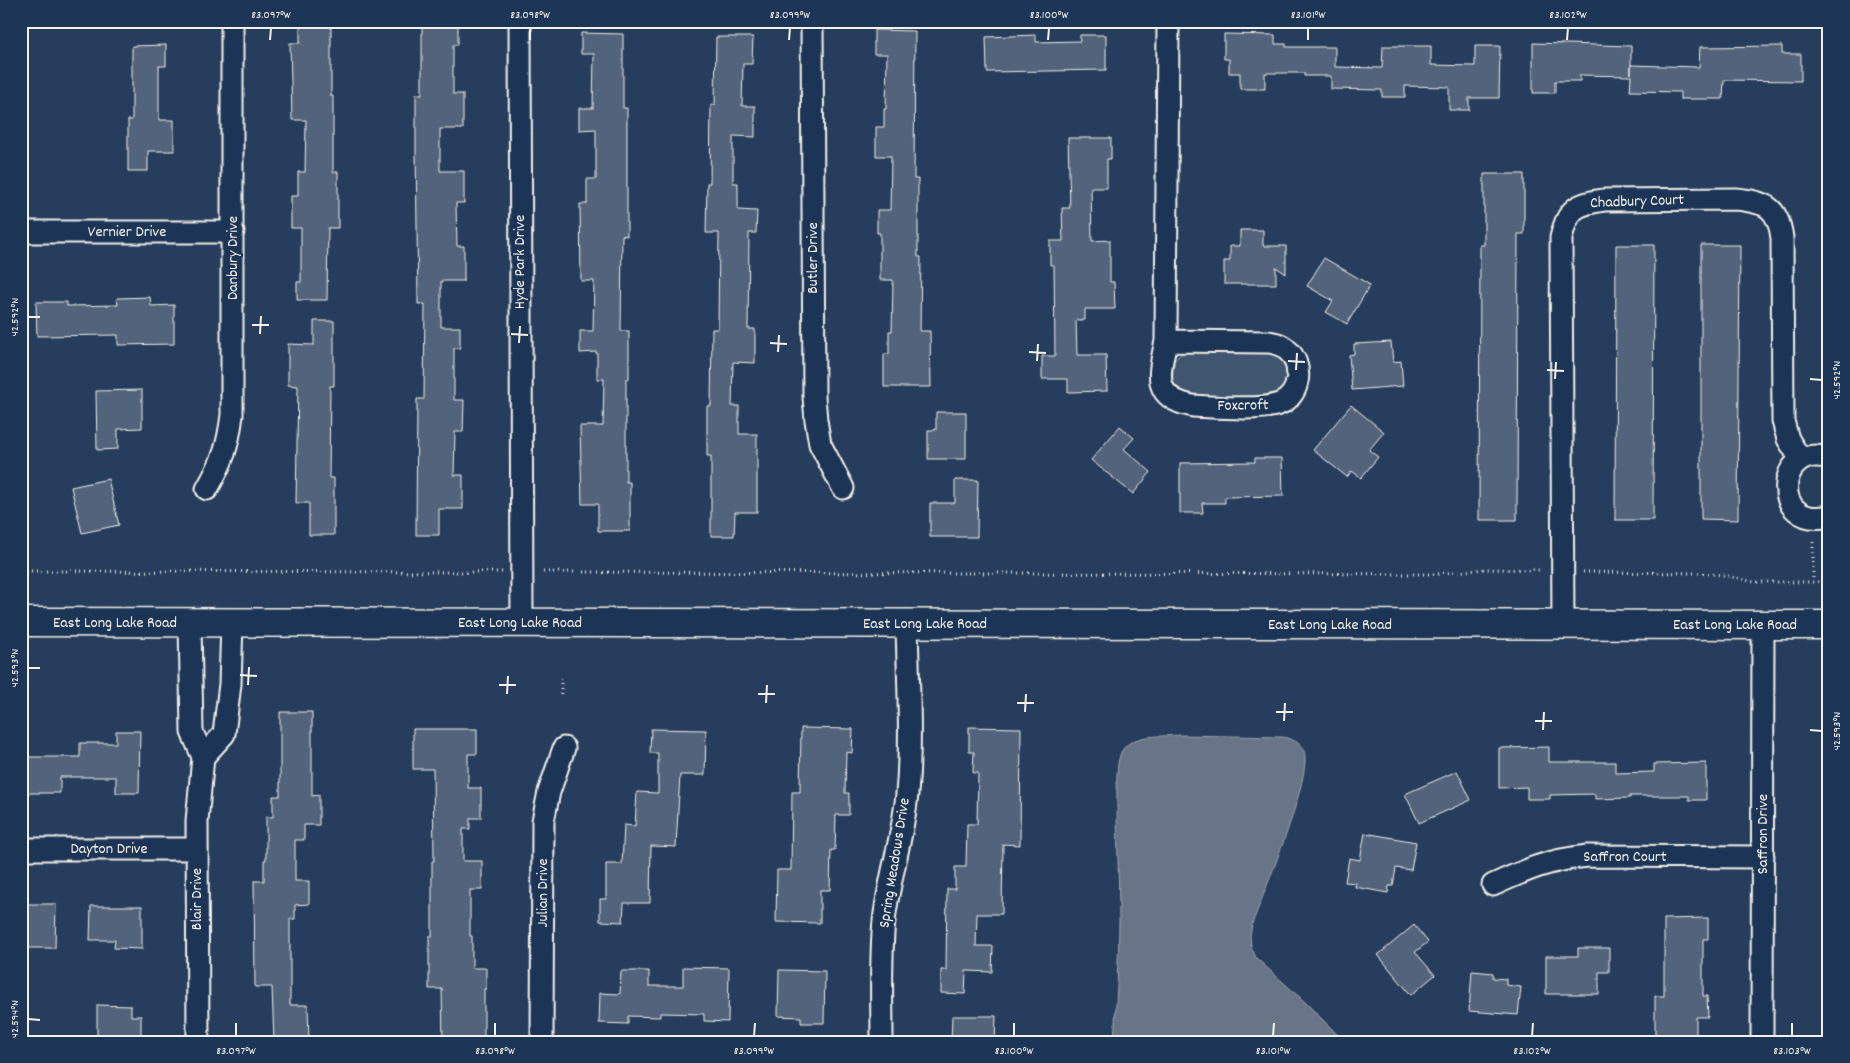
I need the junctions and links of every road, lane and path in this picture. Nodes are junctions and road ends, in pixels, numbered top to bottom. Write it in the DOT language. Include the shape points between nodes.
graph roads {
  1 [pos="232,21"];
  2 [pos="520,21"];
  3 [pos="812,21"];
  4 [pos="1168,21"];
  5 [pos="21,232"];
  6 [pos="233,232"];
  7 [pos="1166,341"];
  8 [pos="1829,458"];
  9 [pos="1801,460"];
  10 [pos="843,488"];
  11 [pos="207,489"];
  12 [pos="1829,516"];
  13 [pos="1813,542"];
  14 [pos="1542,570"];
  15 [pos="21,571"];
  16 [pos="500,572"];
  17 [pos="544,572"];
  18 [pos="1587,572"];
  19 [pos="1813,582"];
  20 [pos="1829,582"];
  21 [pos="21,622"];
  22 [pos="190,623"];
  23 [pos="232,623"];
  24 [pos="522,623"];
  25 [pos="907,624"];
  26 [pos="1829,625"];
  27 [pos="1563,626"];
  28 [pos="1762,626"];
  29 [pos="561,678"];
  30 [pos="561,698"];
  31 [pos="564,748"];
  32 [pos="203,757"];
  33 [pos="21,849"];
  34 [pos="197,849"];
  35 [pos="1763,857"];
  36 [pos="1493,885"];
  37 [pos="198,1042"];
  38 [pos="542,1042"];
  39 [pos="882,1042"];
  40 [pos="1762,1042"];
  1 -- 6 [label="street, Danbury Drive"];
  2 -- 24 [label="street, Hyde Park Drive"];
  3 -- 10 [label="street, Butler Drive" via="814,397 820,444"];
  4 -- 7 [label="street, Foxcroft"];
  5 -- 6 [label="street, Vernier Drive"];
  6 -- 11 [label="street, Danbury Drive" via="232,415 229,442"];
  7 -- 7 [label="street, Foxcroft" via="1159,378 1171,399 1182,404 1266,407 1280,404 1290,397 1295,388 1298,377 1294,357 1280,344"];
  8 -- 9 [label="street" via="1818,456"];
  9 -- 12 [label="street" via="1788,474 1786,492 1789,501 1795,509 1811,518"];
  9 -- 27 [label="street, Chadbury Court" via="1788,439 1783,421 1782,238 1775,213 1766,205 1736,200 1604,200 1586,202 1572,210 1561,238"];
  13 -- 19 [label="path"];
  14 -- 17 [label="path" via="1485,569 1437,574"];
  15 -- 16 [label="path"];
  18 -- 19 [label="path" via="1698,573 1754,582"];
  19 -- 20 [label="path"];
  21 -- 22 [label="main road, East Long Lake Road"];
  22 -- 23 [label="main road, East Long Lake Road"];
  22 -- 32 [label="street" via="192,732"];
  23 -- 24 [label="main road, East Long Lake Road"];
  23 -- 32 [label="street" via="224,734"];
  24 -- 25 [label="main road, East Long Lake Road"];
  25 -- 27 [label="main road, East Long Lake Road"];
  25 -- 39 [label="street, Spring Meadows Drive" via="907,792 884,921"];
  26 -- 28 [label="main road, East Long Lake Road"];
  27 -- 28 [label="main road, East Long Lake Road"];
  28 -- 35 [label="street, Saffron Drive"];
  29 -- 30 [label="path"];
  31 -- 38 [label="street, Julian Drive" via="543,820"];
  32 -- 34 [label="street, Blair Drive"];
  33 -- 34 [label="street, Dayton Drive"];
  34 -- 37 [label="street, Blair Drive"];
  35 -- 36 [label="street, Saffron Court" via="1567,858 1529,869"];
  35 -- 40 [label="street, Saffron Drive"];
}
